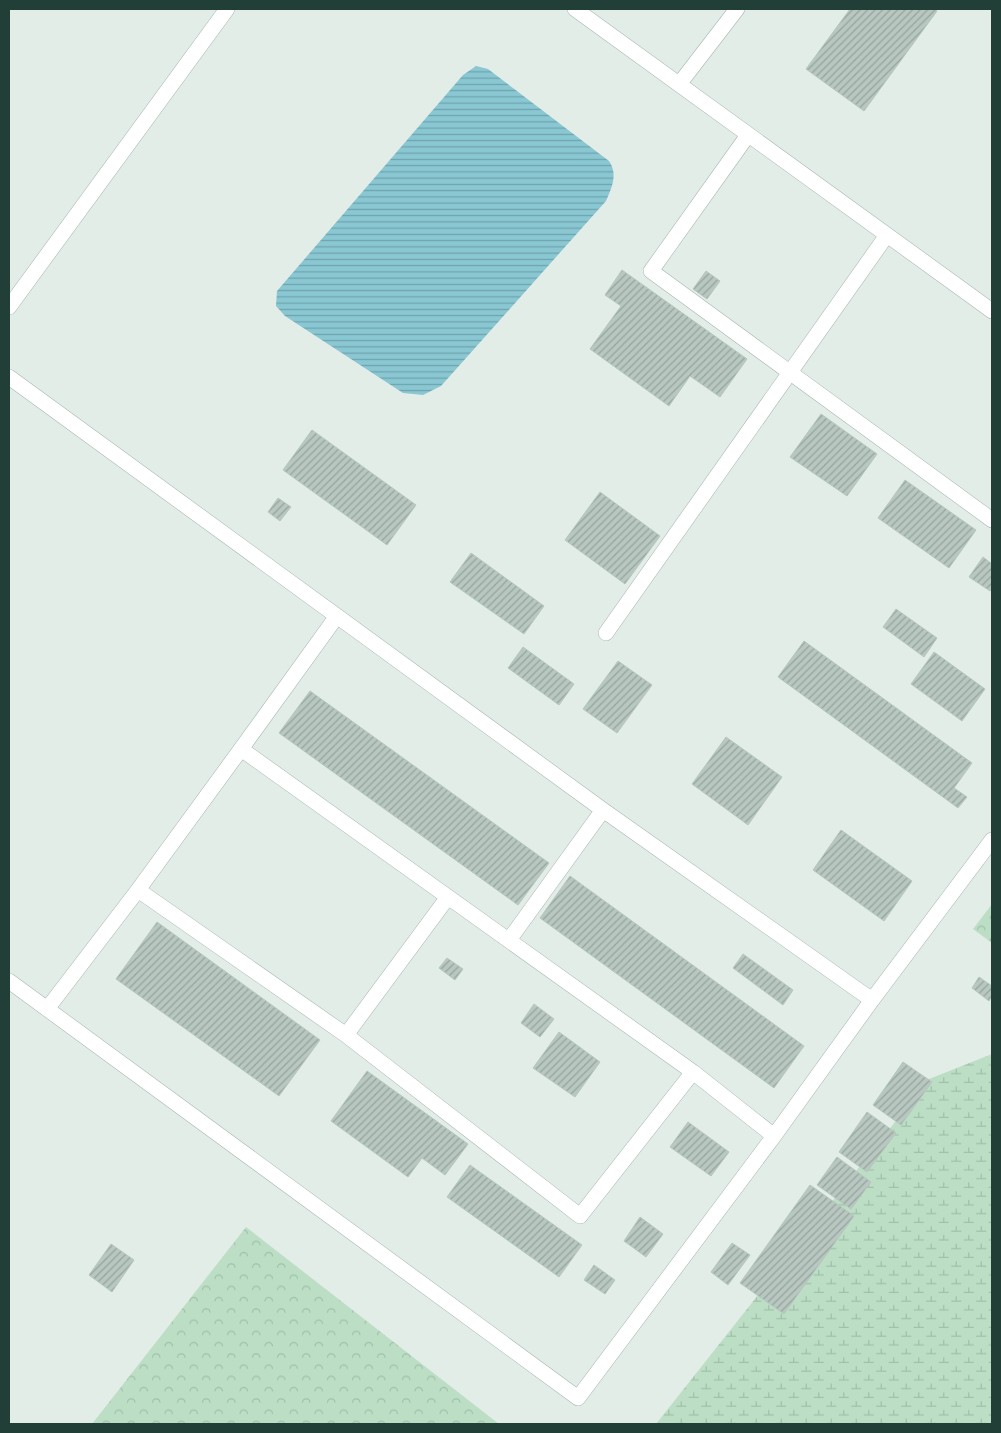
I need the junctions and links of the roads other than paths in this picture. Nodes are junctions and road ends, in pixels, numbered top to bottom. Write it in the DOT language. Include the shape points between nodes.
graph roads {
  1 [pos="227,9"];
  2 [pos="575,9"];
  3 [pos="737,9"];
  4 [pos="680,83"];
  5 [pos="748,135"];
  6 [pos="886,235"];
  7 [pos="9,306"];
  8 [pos="992,312"];
  9 [pos="790,372"];
  10 [pos="9,377"];
  11 [pos="992,520"];
  12 [pos="337,616"];
  13 [pos="606,633"];
  14 [pos="241,749"];
  15 [pos="602,810"];
  16 [pos="992,840"];
  17 [pos="138,890"];
  18 [pos="448,897"];
  19 [pos="508,940"];
  20 [pos="9,981"];
  21 [pos="872,1000"];
  22 [pos="47,1009"];
  23 [pos="346,1035"];
  24 [pos="692,1072"];
  25 [pos="774,1136"];
  1 -- 7 [label="street"];
  2 -- 4 [label="street"];
  3 -- 4 [label="street"];
  4 -- 5 [label="street"];
  5 -- 6 [label="street"];
  5 -- 9 [label="street" via="650,271"];
  6 -- 8 [label="street"];
  6 -- 9 [label="street"];
  9 -- 11 [label="street"];
  9 -- 13 [label="street"];
  10 -- 12 [label="street"];
  12 -- 14 [label="street"];
  12 -- 15 [label="street"];
  14 -- 17 [label="street"];
  14 -- 18 [label="street"];
  15 -- 19 [label="street"];
  15 -- 21 [label="street"];
  16 -- 21 [label="street"];
  17 -- 22 [label="street"];
  17 -- 23 [label="street"];
  18 -- 19 [label="street"];
  18 -- 23 [label="street"];
  19 -- 24 [label="street"];
  20 -- 22 [label="street"];
  21 -- 25 [label="street"];
  22 -- 25 [label="street" via="578,1398"];
  23 -- 24 [label="street" via="580,1216"];
  24 -- 25 [label="street"];
}
